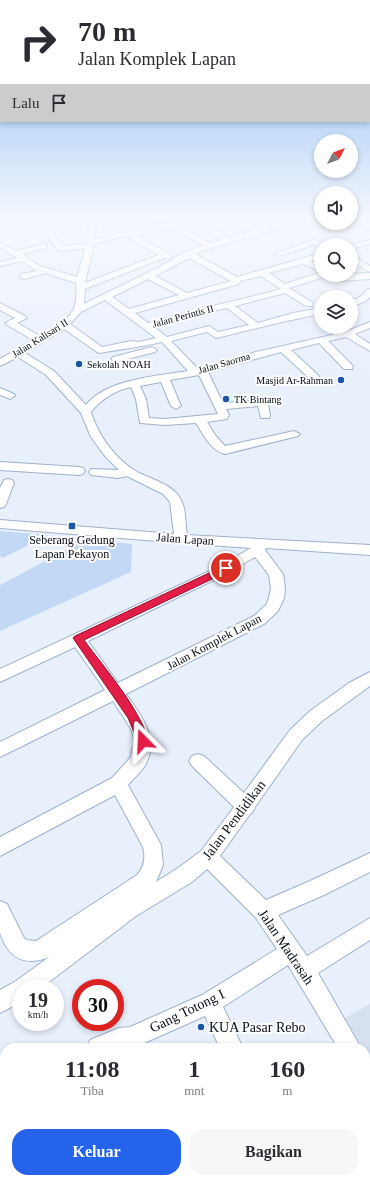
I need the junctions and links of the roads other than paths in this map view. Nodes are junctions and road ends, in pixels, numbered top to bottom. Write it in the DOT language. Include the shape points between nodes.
graph roads {
  1 [pos="36,273"];
  2 [pos="52,273"];
  3 [pos="83,273"];
  4 [pos="110,273"];
  5 [pos="154,273"];
  6 [pos="223,273"];
  7 [pos="262,273"];
  8 [pos="24,276"];
  9 [pos="149,276"];
  10 [pos="370,276"];
  11 [pos="358,277"];
  12 [pos="314,278"];
  13 [pos="236,280"];
  14 [pos="80,284"];
  15 [pos="285,289"];
  16 [pos="370,294"];
  17 [pos="185,295"];
  18 [pos="106,297"];
  19 [pos="358,301"];
  20 [pos="309,304"];
  21 [pos="228,305"];
  22 [pos="0,306"];
  23 [pos="78,310"];
  24 [pos="128,312"];
  25 [pos="314,312"];
  26 [pos="358,322"];
  27 [pos="64,324"];
  28 [pos="369,325"];
  29 [pos="147,326"];
  30 [pos="256,326"];
  31 [pos="358,330"];
  32 [pos="348,334"];
  33 [pos="40,340"];
  34 [pos="322,340"];
  35 [pos="166,341"];
  36 [pos="370,348"];
  37 [pos="284,349"];
  38 [pos="19,352"];
  39 [pos="116,359"];
  40 [pos="0,363"];
  41 [pos="348,367"];
  42 [pos="198,371"];
  43 [pos="314,377"];
  44 [pos="164,378"];
  45 [pos="134,383"];
  46 [pos="0,391"];
  47 [pos="10,396"];
  48 [pos="176,406"];
  49 [pos="220,406"];
  50 [pos="86,412"];
  51 [pos="264,416"];
  52 [pos="200,419"];
  53 [pos="294,434"];
  54 [pos="0,466"];
  55 [pos="79,471"];
  56 [pos="95,472"];
  57 [pos="129,472"];
  58 [pos="8,483"];
  59 [pos="0,504"];
  60 [pos="0,524"];
  61 [pos="181,539"];
  62 [pos="260,547"];
  63 [pos="370,550"];
  64 [pos="78,638"];
  65 [pos="0,676"];
  66 [pos="370,678"];
  67 [pos="116,692"];
  68 [pos="0,750"];
  69 [pos="198,761"];
  70 [pos="118,784"];
  71 [pos="246,807"];
  72 [pos="0,847"];
  73 [pos="208,857"];
  74 [pos="370,862"];
  75 [pos="264,910"];
  76 [pos="0,911"];
  77 [pos="370,928"];
  78 [pos="292,951"];
  79 [pos="304,970"];
  80 [pos="36,979"];
  81 [pos="12,995"];
  82 [pos="0,1002"];
  83 [pos="210,1003"];
  84 [pos="110,1043"];
  85 [pos="230,1043"];
  86 [pos="347,1043"];
  1 -- 8 [label="street"];
  2 -- 14 [label="street"];
  3 -- 14 [label="street, Jalan Kalisari II"];
  4 -- 14 [label="street"];
  5 -- 9 [label="street"];
  6 -- 13 [label="street"];
  7 -- 13 [label="street"];
  7 -- 15 [label="street"];
  9 -- 17 [label="street"];
  9 -- 18 [label="street"];
  10 -- 11 [label="street"];
  12 -- 15 [label="street, Jalan Perintis II"];
  13 -- 17 [label="street"];
  14 -- 23 [label="street, Jalan Kalisari II"];
  15 -- 20 [label="street"];
  15 -- 21 [label="street, Jalan Perintis II" via="257,299"];
  16 -- 19 [label="street"];
  17 -- 24 [label="street"];
  18 -- 23 [label="street"];
  18 -- 24 [label="street"];
  21 -- 29 [label="street, Jalan Perintis II"];
  21 -- 30 [label="street"];
  22 -- 33 [label="street" via="22,318 10,323"];
  23 -- 27 [label="street, Jalan Kalisari II"];
  24 -- 29 [label="street"];
  25 -- 30 [label="street"];
  26 -- 28 [label="street"];
  27 -- 33 [label="street, Jalan Kalisari II"];
  27 -- 35 [label="street" via="100,350"];
  28 -- 31 [label="street, Jalan Saorma"];
  29 -- 35 [label="street"];
  30 -- 35 [label="street" via="216,335 209,329"];
  32 -- 34 [label="street, Jalan Saorma"];
  32 -- 36 [label="street"];
  33 -- 38 [label="street, Jalan Kalisari II"];
  34 -- 37 [label="street, Jalan Saorma"];
  34 -- 41 [label="street"];
  35 -- 39 [label="street"];
  35 -- 42 [label="street"];
  37 -- 42 [label="street, Jalan Saorma"];
  37 -- 43 [label="street"];
  38 -- 40 [label="street, Jalan Kalisari II"];
  38 -- 50 [label="street" via="50,373"];
  42 -- 44 [label="street, Jalan Saorma"];
  42 -- 49 [label="street"];
  44 -- 45 [label="street, Jalan Saorma"];
  44 -- 48 [label="street"];
  45 -- 50 [label="street, Jalan Saorma" via="102,396"];
  45 -- 52 [label="street" via="141,399 144,421"];
  46 -- 47 [label="street"];
  49 -- 51 [label="street" via="261,403"];
  49 -- 52 [label="street" via="224,415 222,417"];
  50 -- 57 [label="street" via="86,418 101,443"];
  52 -- 53 [label="street" via="209,434 225,451"];
  54 -- 55 [label="street"];
  56 -- 57 [label="street"];
  57 -- 61 [label="street" via="173,497 176,502"];
  58 -- 59 [label="street"];
  60 -- 61 [label="street, Jalan Lapan"];
  61 -- 62 [label="street, Jalan Lapan"];
  62 -- 63 [label="street, Jalan Lapan"];
  62 -- 64 [label="street" via="219,572"];
  62 -- 67 [label="street, Jalan Komplek Lapan" via="276,574 278,589 273,607 259,620"];
  64 -- 65 [label="street"];
  64 -- 67 [label="street"];
  66 -- 71 [label="street, Jalan Pendidikan" via="316,716 296,735"];
  67 -- 68 [label="street, Jalan Komplek Lapan"];
  67 -- 70 [label="street" via="136,722 143,741 138,762"];
  69 -- 71 [label="street"];
  70 -- 72 [label="street"];
  70 -- 76 [label="street" via="152,845 154,864 150,876 45,948 23,950 17,945"];
  71 -- 73 [label="street, Jalan Pendidikan"];
  73 -- 75 [label="street, Jalan Madrasah"];
  73 -- 80 [label="street, Jalan Pendidikan" via="185,875 130,909"];
  74 -- 75 [label="street"];
  75 -- 78 [label="street, Jalan Madrasah"];
  77 -- 79 [label="street"];
  78 -- 79 [label="street, Jalan Madrasah"];
  78 -- 83 [label="street, Gang Totong I"];
  79 -- 86 [label="street, Jalan Madrasah"];
  81 -- 82 [label="street"];
  83 -- 84 [label="street, Gang Totong I" via="131,1038"];
  83 -- 85 [label="street"];
}
